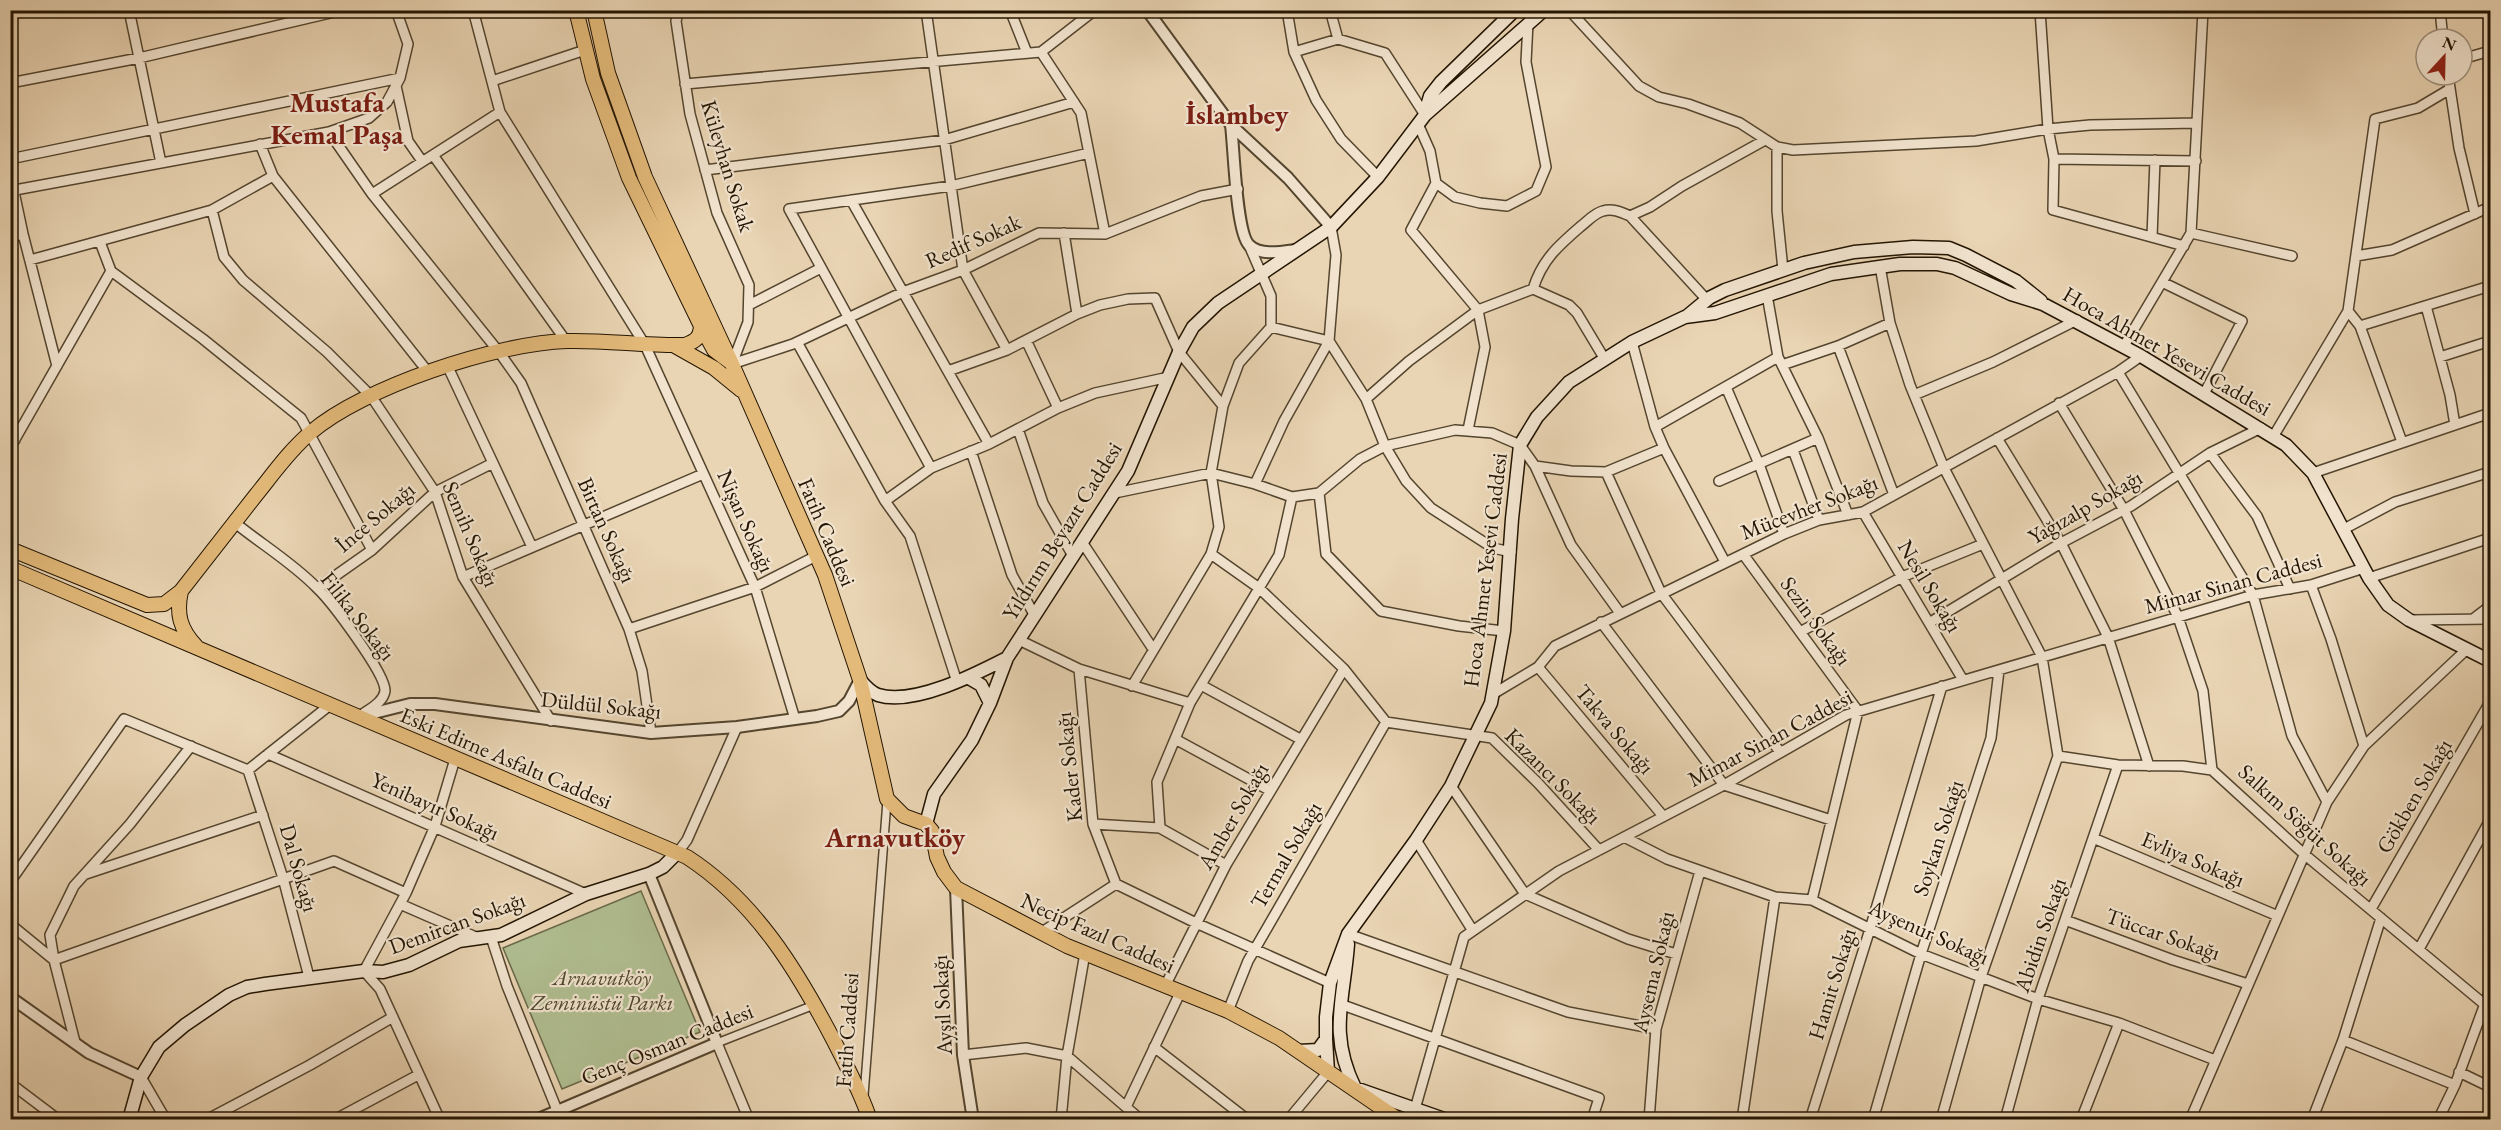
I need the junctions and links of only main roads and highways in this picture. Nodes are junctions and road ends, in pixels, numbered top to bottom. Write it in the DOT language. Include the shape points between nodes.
graph roads {
  1 [pos="576,10"];
  2 [pos="594,10"];
  3 [pos="1515,10"];
  4 [pos="1544,10"];
  5 [pos="1421,119"];
  6 [pos="2043,304"];
  7 [pos="1685,317"];
  8 [pos="702,326"];
  9 [pos="673,345"];
  10 [pos="732,364"];
  11 [pos="745,394"];
  12 [pos="10,549"];
  13 [pos="12,571"];
  14 [pos="181,591"];
  15 [pos="198,647"];
  16 [pos="1007,658"];
  17 [pos="2490,661"];
  18 [pos="860,680"];
  19 [pos="963,680"];
  20 [pos="990,703"];
  21 [pos="926,824"];
  22 [pos="678,852"];
  23 [pos="1348,934"];
  24 [pos="1326,1039"];
  25 [pos="1299,1051"];
  26 [pos="1329,1072"];
  27 [pos="1355,1088"];
  28 [pos="129,1119"];
  29 [pos="870,1119"];
  30 [pos="1399,1119"];
  31 [pos="1447,1119"];
  32 [pos="2214,1119"];
  33 [pos="2241,1119"];
  1 -- 8 [label="main road" via="593,79 629,178"];
  2 -- 10 [label="main road, Fatih Caddesi" via="608,72 645,177"];
  3 -- 5 [label="main road" via="1441,82 1430,96"];
  4 -- 5 [label="main road, Yıldırım Beyazıt Caddesi"];
  5 -- 16 [label="main road, Yıldırım Beyazıt Caddesi" via="1378,177 1331,227 1261,272 1193,327 1138,452 1115,493"];
  6 -- 7 [label="main road, Hoca Ahmet Yesevi Caddesi" via="1955,268 1918,264 1831,274 1715,313"];
  6 -- 7 [label="main road" via="1999,271 1966,255 1936,247 1854,252 1783,270 1725,290"];
  6 -- 17 [label="main road, Hoca Ahmet Yesevi Caddesi" via="2142,356 2273,437 2313,473 2366,573 2388,605 2409,620"];
  7 -- 23 [label="main road, Hoca Ahmet Yesevi Caddesi" via="1632,342 1569,382 1548,403 1520,445 1504,631 1491,703 1451,786"];
  8 -- 9 [label="main road" via="696,341"];
  8 -- 10 [label="main road" via="714,350"];
  9 -- 11 [label="main road" via="714,368"];
  9 -- 14 [label="main road" via="566,341 499,352 447,365 371,396 310,433"];
  10 -- 11 [label="main road, Fatih Caddesi"];
  11 -- 18 [label="main road, Fatih Caddesi" via="816,556"];
  12 -- 14 [label="main road" via="147,605 164,604"];
  13 -- 15 [label="main road, Eski Edirne Asfaltı Caddesi"];
  14 -- 15 [label="main road" via="180,623"];
  15 -- 22 [label="main road, Eski Edirne Asfaltı Caddesi"];
  16 -- 19 [label="main road"];
  16 -- 20 [label="main road, Yıldırım Beyazıt Caddesi"];
  18 -- 19 [label="main road" via="871,691 904,696"];
  18 -- 21 [label="main road, Fatih Caddesi" via="887,799 904,816"];
  19 -- 20 [label="main road" via="981,685"];
  20 -- 21 [label="main road, Yıldırım Beyazıt Caddesi" via="972,740 934,794"];
  21 -- 25 [label="main road, Necip Fazıl Caddesi" via="932,831 940,865 956,888 1085,953 1228,1011"];
  22 -- 28 [label="main road, Demircan Sokağı" via="650,874 586,894 501,934 459,941 395,969 247,987 229,995 159,1047 141,1077"];
  22 -- 29 [label="main road, Eski Edirne Asfaltı Caddesi" via="698,864 744,905 777,944 814,1005"];
  23 -- 24 [label="main road, Hoca Ahmet Yesevi Caddesi" via="1330,983"];
  23 -- 27 [label="main road, Hoca Ahmet Yesevi Caddesi" via="1340,1004 1340,1049"];
  24 -- 25 [label="main road" via="1318,1050"];
  24 -- 26 [label="main road, Hoca Ahmet Yesevi Caddesi"];
  25 -- 26 [label="main road, Necip Fazıl Caddesi"];
  26 -- 27 [label="main road, Necip Fazıl Caddesi"];
  27 -- 30 [label="main road, Necip Fazıl Caddesi"];
  27 -- 31 [label="main road"];
  32 -- 33 [label="main road"];
}
